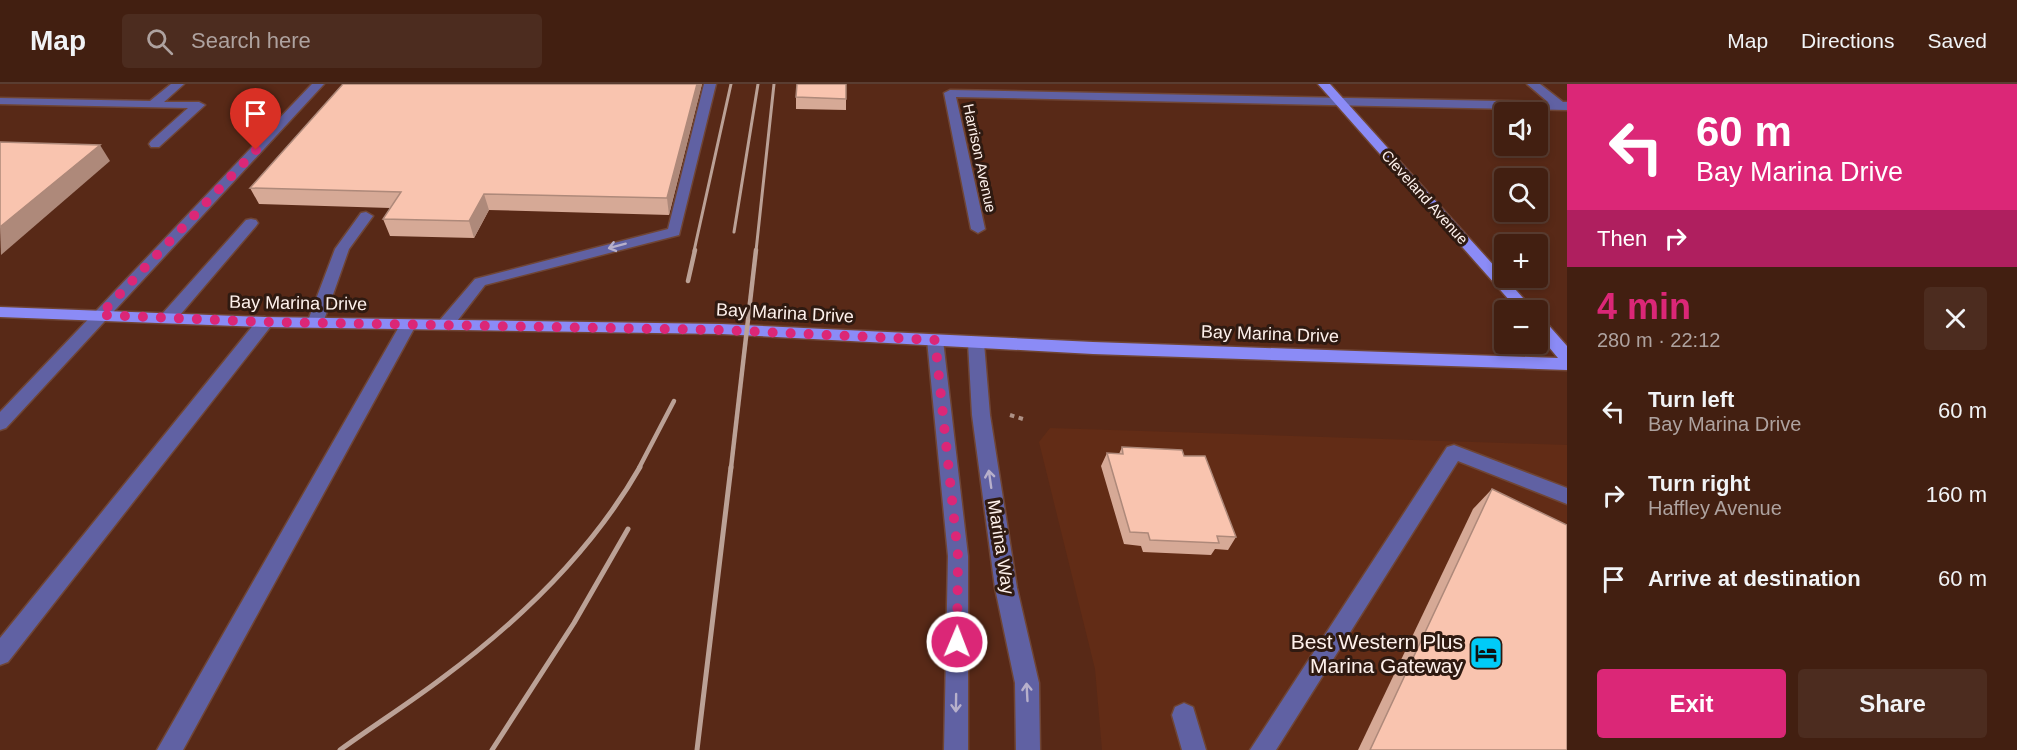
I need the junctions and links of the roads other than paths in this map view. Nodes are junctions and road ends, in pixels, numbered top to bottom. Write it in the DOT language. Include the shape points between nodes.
graph roads {
  1 [pos="178,84"];
  2 [pos="318,84"];
  3 [pos="710,84"];
  4 [pos="1133,84"];
  5 [pos="1324,84"];
  6 [pos="1533,84"];
  7 [pos="957,90"];
  8 [pos="1141,98"];
  9 [pos="1339,100"];
  10 [pos="0,101"];
  11 [pos="153,105"];
  12 [pos="1563,106"];
  13 [pos="155,144"];
  14 [pos="366,216"];
  15 [pos="251,223"];
  16 [pos="978,229"];
  17 [pos="1517,300"];
  18 [pos="0,312"];
  19 [pos="100,315"];
  20 [pos="168,318"];
  21 [pos="265,322"];
  22 [pos="315,323"];
  23 [pos="408,325"];
  24 [pos="445,325"];
  25 [pos="1548,335"];
  26 [pos="935,340"];
  27 [pos="976,343"];
  28 [pos="1567,357"];
  29 [pos="1567,364"];
  30 [pos="0,423"];
  31 [pos="1567,496"];
  32 [pos="0,655"];
  33 [pos="1184,715"];
  34 [pos="169,750"];
  35 [pos="956,750"];
  36 [pos="1028,750"];
  37 [pos="1194,750"];
  38 [pos="1262,750"];
  1 -- 11 [label="street"];
  2 -- 19 [label="street"];
  3 -- 24 [label="street, one-way" via="674,232 480,282"];
  4 -- 8 [label="street"];
  5 -- 9 [label="main road, Cleveland Avenue"];
  6 -- 12 [label="street"];
  7 -- 8 [label="street"];
  7 -- 16 [label="street, Harrison Avenue"];
  8 -- 9 [label="street"];
  9 -- 12 [label="street"];
  9 -- 17 [label="main road, Cleveland Avenue"];
  10 -- 11 [label="street"];
  11 -- 13 [label="street" via="199,105"];
  14 -- 22 [label="street" via="342,249"];
  15 -- 20 [label="street"];
  18 -- 19 [label="main road, Bay Marina Drive"];
  19 -- 20 [label="main road, Bay Marina Drive"];
  19 -- 30 [label="street"];
  20 -- 21 [label="main road, Bay Marina Drive"];
  21 -- 22 [label="main road, Bay Marina Drive"];
  21 -- 32 [label="street"];
  22 -- 23 [label="main road, Bay Marina Drive"];
  23 -- 24 [label="main road, Bay Marina Drive"];
  23 -- 34 [label="street"];
  24 -- 26 [label="main road, Bay Marina Drive" via="712,329"];
  25 -- 28 [label="main road"];
  26 -- 27 [label="main road, Bay Marina Drive"];
  26 -- 35 [label="street, one-way" via="958,556"];
  27 -- 29 [label="main road, Bay Marina Drive"];
  36 -- 27 [label="street, Marina Way, one-way" via="1026,683 1006,588 981,415"];
  31 -- 38 [label="street" via="1454,452"];
  33 -- 37 [label="street"];
}
